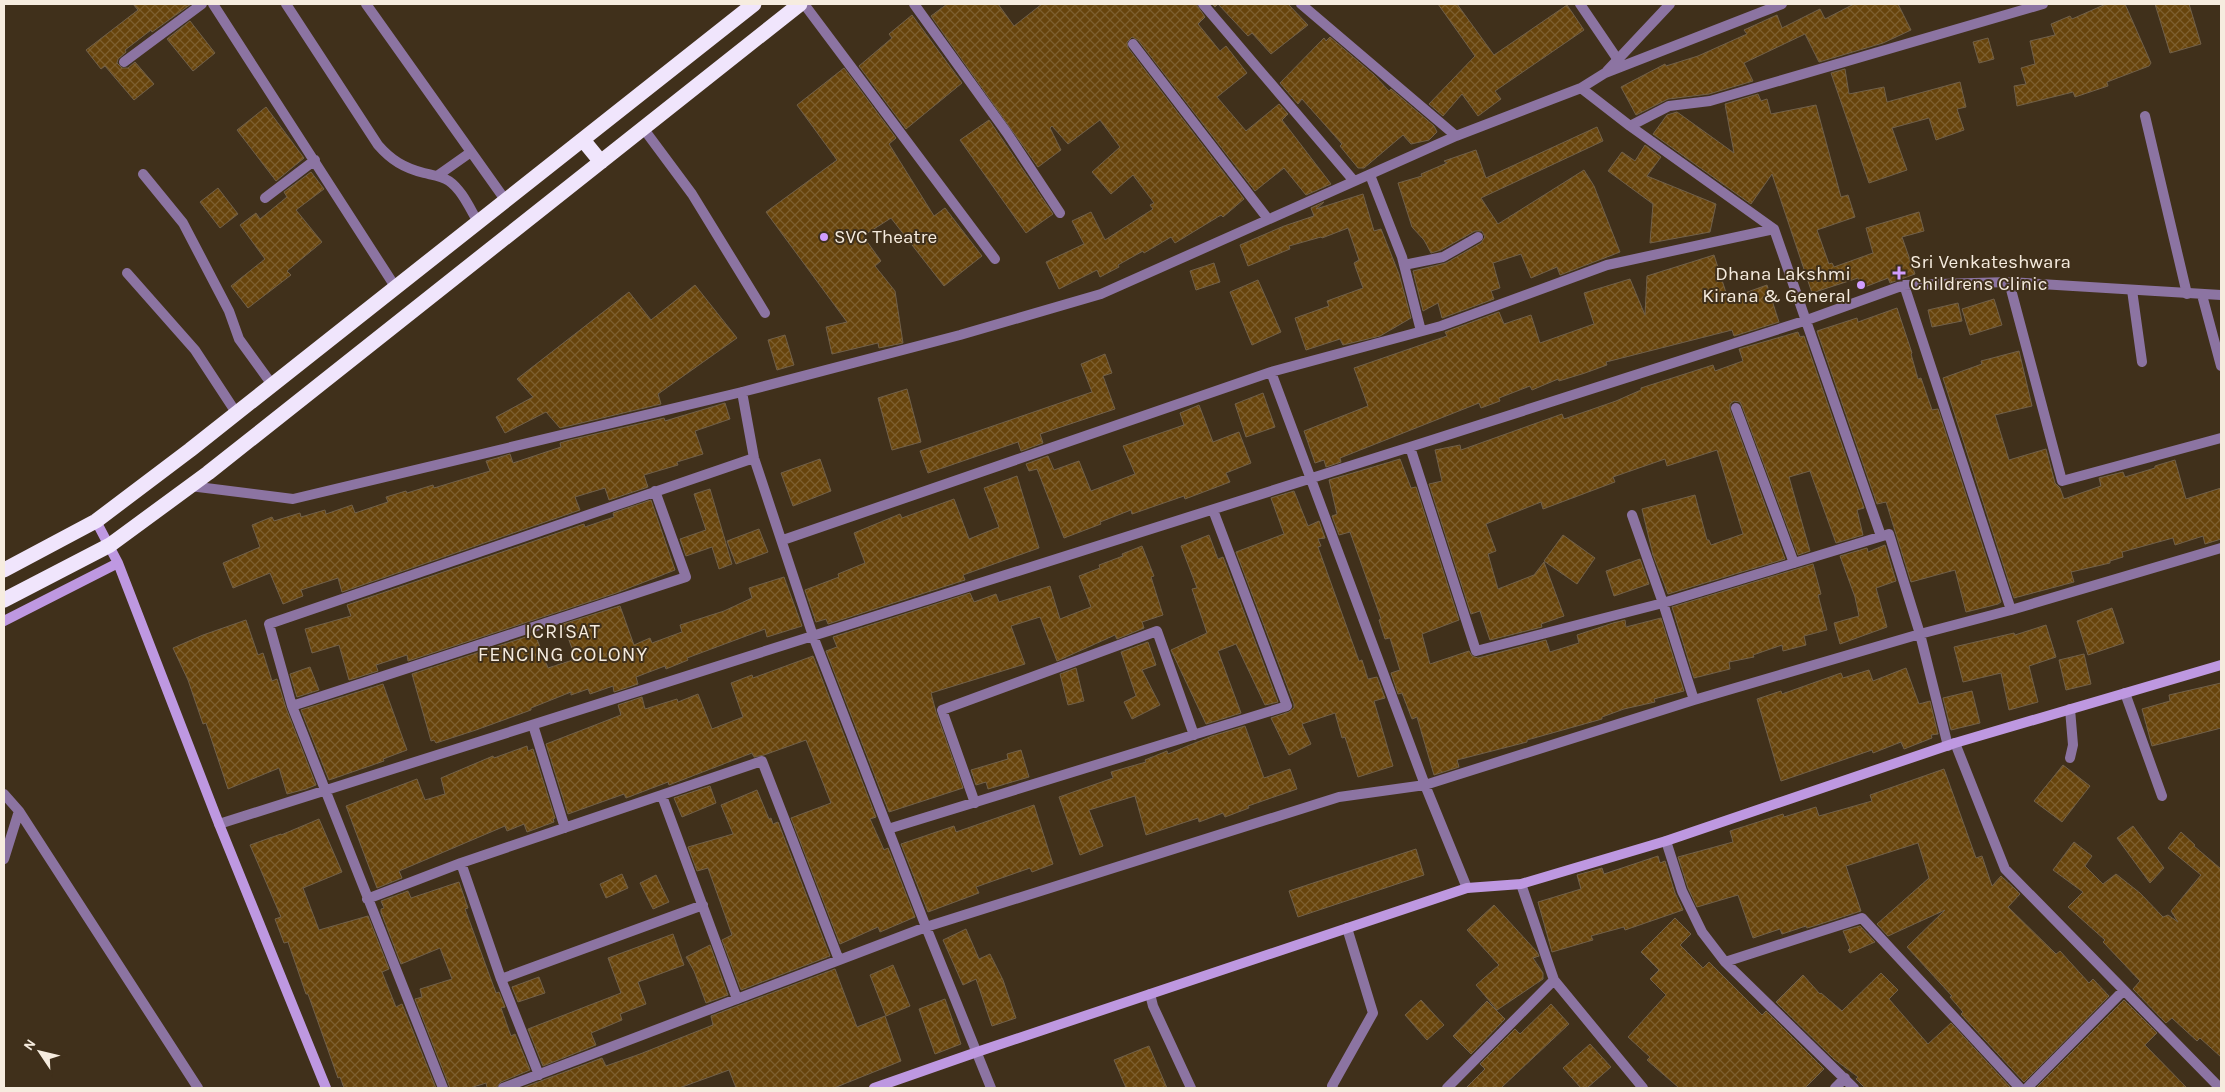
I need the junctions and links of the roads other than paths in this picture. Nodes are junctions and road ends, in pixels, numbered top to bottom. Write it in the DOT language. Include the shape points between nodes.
graph roads {
  1 [pos="202,4"];
  2 [pos="213,4"];
  3 [pos="286,4"];
  4 [pos="366,4"];
  5 [pos="754,4"];
  6 [pos="800,4"];
  7 [pos="804,4"];
  8 [pos="914,4"];
  9 [pos="1203,4"];
  10 [pos="1301,4"];
  11 [pos="1580,4"];
  12 [pos="1670,4"];
  13 [pos="1782,4"];
  14 [pos="2043,4"];
  15 [pos="1132,44"];
  16 [pos="1618,60"];
  17 [pos="124,62"];
  18 [pos="1605,73"];
  19 [pos="1581,88"];
  20 [pos="2144,116"];
  21 [pos="1630,126"];
  22 [pos="643,128"];
  23 [pos="1456,136"];
  24 [pos="583,140"];
  25 [pos="471,152"];
  26 [pos="315,160"];
  27 [pos="601,162"];
  28 [pos="143,174"];
  29 [pos="1370,175"];
  30 [pos="436,176"];
  31 [pos="1354,181"];
  32 [pos="265,198"];
  33 [pos="506,201"];
  34 [pos="1060,213"];
  35 [pos="1268,219"];
  36 [pos="478,222"];
  37 [pos="1774,229"];
  38 [pos="1478,237"];
  39 [pos="995,258"];
  40 [pos="1404,265"];
  41 [pos="127,273"];
  42 [pos="2009,282"];
  43 [pos="1904,285"];
  44 [pos="396,288"];
  45 [pos="2132,290"];
  46 [pos="2187,294"];
  47 [pos="2202,294"];
  48 [pos="2221,295"];
  49 [pos="765,313"];
  50 [pos="1807,320"];
  51 [pos="1422,331"];
  52 [pos="2142,362"];
  53 [pos="2221,366"];
  54 [pos="1271,372"];
  55 [pos="273,386"];
  56 [pos="742,392"];
  57 [pos="1736,408"];
  58 [pos="237,414"];
  59 [pos="2221,438"];
  60 [pos="1410,447"];
  61 [pos="754,458"];
  62 [pos="1309,479"];
  63 [pos="190,486"];
  64 [pos="655,491"];
  65 [pos="1213,510"];
  66 [pos="1632,514"];
  67 [pos="96,521"];
  68 [pos="1881,536"];
  69 [pos="783,540"];
  70 [pos="110,545"];
  71 [pos="2221,548"];
  72 [pos="118,563"];
  73 [pos="1794,563"];
  74 [pos="4,570"];
  75 [pos="4,600"];
  76 [pos="1663,603"];
  77 [pos="2011,610"];
  78 [pos="4,621"];
  79 [pos="1920,634"];
  80 [pos="813,636"];
  81 [pos="2221,665"];
  82 [pos="2125,693"];
  83 [pos="1694,700"];
  84 [pos="292,706"];
  85 [pos="2070,710"];
  86 [pos="533,725"];
  87 [pos="1194,735"];
  88 [pos="1951,745"];
  89 [pos="2070,758"];
  90 [pos="1424,784"];
  91 [pos="324,791"];
  92 [pos="4,794"];
  93 [pos="662,796"];
  94 [pos="2162,796"];
  95 [pos="975,802"];
  96 [pos="19,811"];
  97 [pos="219,824"];
  98 [pos="565,828"];
  99 [pos="888,829"];
  100 [pos="1666,840"];
  101 [pos="4,859"];
  102 [pos="462,863"];
  103 [pos="1521,884"];
  104 [pos="1467,888"];
  105 [pos="367,899"];
  106 [pos="703,905"];
  107 [pos="926,928"];
  108 [pos="1347,928"];
  109 [pos="839,960"];
  110 [pos="1725,962"];
  111 [pos="500,979"];
  112 [pos="1554,980"];
  113 [pos="2123,991"];
  114 [pos="1150,994"];
  115 [pos="737,999"];
  116 [pos="977,1052"];
  117 [pos="539,1075"];
  118 [pos="1845,1078"];
  119 [pos="2218,1086"];
  120 [pos="198,1088"];
  121 [pos="326,1088"];
  122 [pos="443,1088"];
  123 [pos="503,1088"];
  124 [pos="874,1088"];
  125 [pos="991,1088"];
  126 [pos="1191,1088"];
  127 [pos="1333,1088"];
  128 [pos="1447,1088"];
  129 [pos="1643,1088"];
  130 [pos="1835,1088"];
  131 [pos="1854,1088"];
  132 [pos="2020,1088"];
  133 [pos="2027,1088"];
  1 -- 17 [label="street"];
  2 -- 26 [label="street"];
  3 -- 30 [label="street" via="378,145 389,157"];
  4 -- 25 [label="street"];
  5 -- 24 [label="highway"];
  6 -- 22 [label="highway"];
  7 -- 39 [label="street"];
  8 -- 34 [label="street"];
  9 -- 31 [label="street"];
  10 -- 23 [label="street"];
  11 -- 16 [label="street"];
  12 -- 16 [label="street"];
  13 -- 18 [label="street"];
  14 -- 21 [label="street" via="1710,101 1669,106"];
  15 -- 35 [label="street"];
  16 -- 18 [label="street"];
  18 -- 19 [label="street"];
  19 -- 21 [label="street"];
  19 -- 23 [label="street"];
  20 -- 46 [label="street"];
  21 -- 37 [label="street"];
  22 -- 27 [label="highway"];
  22 -- 49 [label="street" via="692,194"];
  23 -- 29 [label="street"];
  24 -- 27 [label="highway"];
  24 -- 33 [label="highway"];
  25 -- 30 [label="street"];
  25 -- 33 [label="street"];
  26 -- 32 [label="street"];
  26 -- 44 [label="street"];
  27 -- 63 [label="highway"];
  28 -- 55 [label="street" via="183,223 240,339"];
  29 -- 31 [label="street"];
  29 -- 40 [label="street"];
  30 -- 36 [label="street" via="456,186"];
  31 -- 35 [label="street"];
  33 -- 36 [label="highway"];
  35 -- 56 [label="street" via="1101,294"];
  36 -- 44 [label="highway"];
  37 -- 50 [label="street"];
  37 -- 51 [label="street" via="1607,265"];
  38 -- 40 [label="street" via="1443,257"];
  40 -- 51 [label="street"];
  41 -- 58 [label="street" via="195,350"];
  42 -- 43 [label="street"];
  42 -- 45 [label="street"];
  42 -- 59 [label="street" via="2062,481"];
  43 -- 50 [label="street"];
  43 -- 77 [label="street"];
  44 -- 55 [label="highway"];
  45 -- 46 [label="street"];
  45 -- 52 [label="street"];
  46 -- 47 [label="street"];
  47 -- 48 [label="street"];
  47 -- 53 [label="street"];
  50 -- 60 [label="street"];
  50 -- 68 [label="street"];
  51 -- 54 [label="street"];
  54 -- 62 [label="street"];
  54 -- 69 [label="street"];
  55 -- 58 [label="highway"];
  56 -- 61 [label="street"];
  56 -- 63 [label="street" via="294,499"];
  57 -- 73 [label="street"];
  58 -- 67 [label="highway"];
  60 -- 62 [label="street"];
  60 -- 76 [label="street" via="1476,651"];
  61 -- 64 [label="street"];
  61 -- 69 [label="street"];
  62 -- 65 [label="street"];
  62 -- 90 [label="street"];
  63 -- 70 [label="highway"];
  64 -- 84 [label="street" via="269,624"];
  64 -- 84 [label="street" via="686,577"];
  65 -- 80 [label="street"];
  65 -- 87 [label="street" via="1287,706"];
  66 -- 76 [label="street"];
  67 -- 70 [label="street"];
  67 -- 74 [label="highway"];
  68 -- 73 [label="street"];
  68 -- 79 [label="street" via="1889,534"];
  69 -- 80 [label="street"];
  70 -- 72 [label="street"];
  70 -- 75 [label="highway"];
  71 -- 77 [label="street"];
  72 -- 78 [label="street"];
  72 -- 97 [label="street"];
  73 -- 76 [label="street"];
  76 -- 83 [label="street"];
  77 -- 79 [label="street"];
  79 -- 83 [label="street"];
  79 -- 88 [label="street"];
  80 -- 86 [label="street"];
  80 -- 99 [label="street"];
  81 -- 82 [label="street"];
  82 -- 85 [label="street"];
  82 -- 94 [label="street"];
  83 -- 90 [label="street"];
  84 -- 91 [label="street"];
  85 -- 88 [label="street"];
  85 -- 89 [label="street" via="2073,745"];
  86 -- 91 [label="street"];
  86 -- 98 [label="street"];
  87 -- 95 [label="street"];
  87 -- 95 [label="street" via="1157,631 942,710"];
  88 -- 100 [label="street"];
  88 -- 113 [label="street" via="2005,869"];
  90 -- 104 [label="street"];
  90 -- 107 [label="street" via="1339,797"];
  91 -- 97 [label="street"];
  91 -- 105 [label="street"];
  92 -- 96 [label="street"];
  93 -- 98 [label="street"];
  93 -- 106 [label="street"];
  93 -- 109 [label="street" via="762,761"];
  95 -- 99 [label="street"];
  96 -- 101 [label="street"];
  96 -- 120 [label="street"];
  97 -- 121 [label="street"];
  98 -- 102 [label="street"];
  99 -- 107 [label="street"];
  100 -- 103 [label="street"];
  100 -- 110 [label="street" via="1690,908 1702,932"];
  102 -- 105 [label="street"];
  102 -- 111 [label="street"];
  103 -- 104 [label="street"];
  103 -- 112 [label="street"];
  104 -- 108 [label="street"];
  105 -- 122 [label="street"];
  106 -- 111 [label="street"];
  106 -- 115 [label="street"];
  107 -- 109 [label="street"];
  107 -- 116 [label="street"];
  108 -- 114 [label="street"];
  108 -- 127 [label="street" via="1373,1013"];
  109 -- 115 [label="street"];
  110 -- 118 [label="street"];
  110 -- 132 [label="street" via="1862,918"];
  111 -- 117 [label="street"];
  112 -- 128 [label="street"];
  112 -- 129 [label="street"];
  113 -- 119 [label="street"];
  113 -- 133 [label="street"];
  114 -- 116 [label="street"];
  114 -- 126 [label="street"];
  115 -- 117 [label="street"];
  116 -- 124 [label="street"];
  116 -- 125 [label="street"];
  117 -- 123 [label="street"];
  118 -- 130 [label="street"];
  118 -- 131 [label="street"];
}
